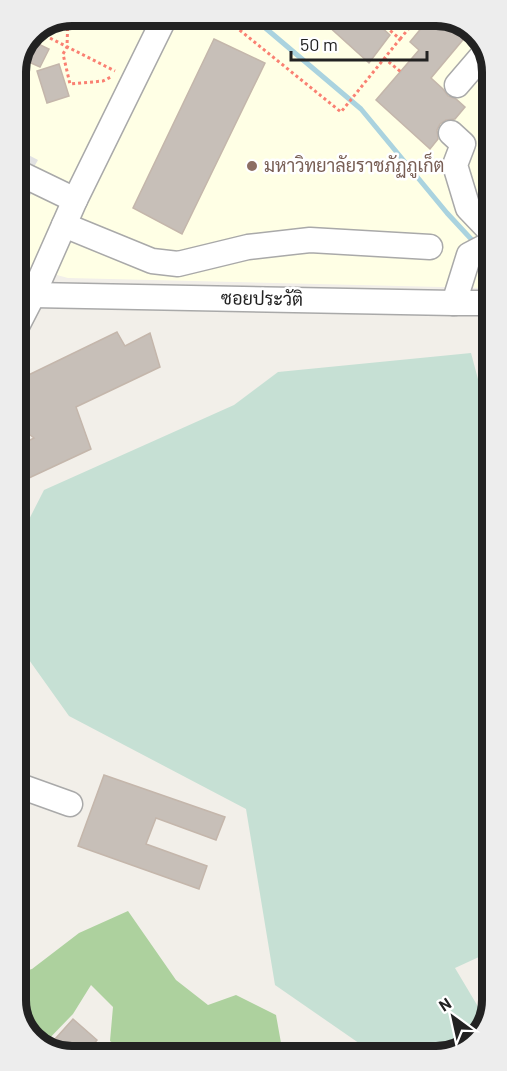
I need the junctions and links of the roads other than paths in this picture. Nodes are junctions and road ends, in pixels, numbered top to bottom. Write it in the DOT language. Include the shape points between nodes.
graph roads {
  1 [pos="161,26"];
  2 [pos="480,58"];
  3 [pos="457,85"];
  4 [pos="451,133"];
  5 [pos="26,176"];
  6 [pos="75,200"];
  7 [pos="482,223"];
  8 [pos="64,225"];
  9 [pos="430,247"];
  10 [pos="482,248"];
  11 [pos="33,295"];
  12 [pos="454,303"];
  13 [pos="482,303"];
  14 [pos="26,309"];
  15 [pos="26,788"];
  16 [pos="70,804"];
  1 -- 6 [label="street"];
  2 -- 3 [label="street"];
  4 -- 7 [label="street" via="463,144 455,165 468,208"];
  5 -- 6 [label="street"];
  6 -- 8 [label="street"];
  8 -- 9 [label="street" via="152,261 178,264 248,247 310,240"];
  8 -- 11 [label="street"];
  10 -- 12 [label="street" via="469,255"];
  11 -- 12 [label="street, ซอยประวัติ"];
  11 -- 14 [label="street"];
  12 -- 13 [label="street, ซอยประวัติ"];
  15 -- 16 [label="street"];
}
